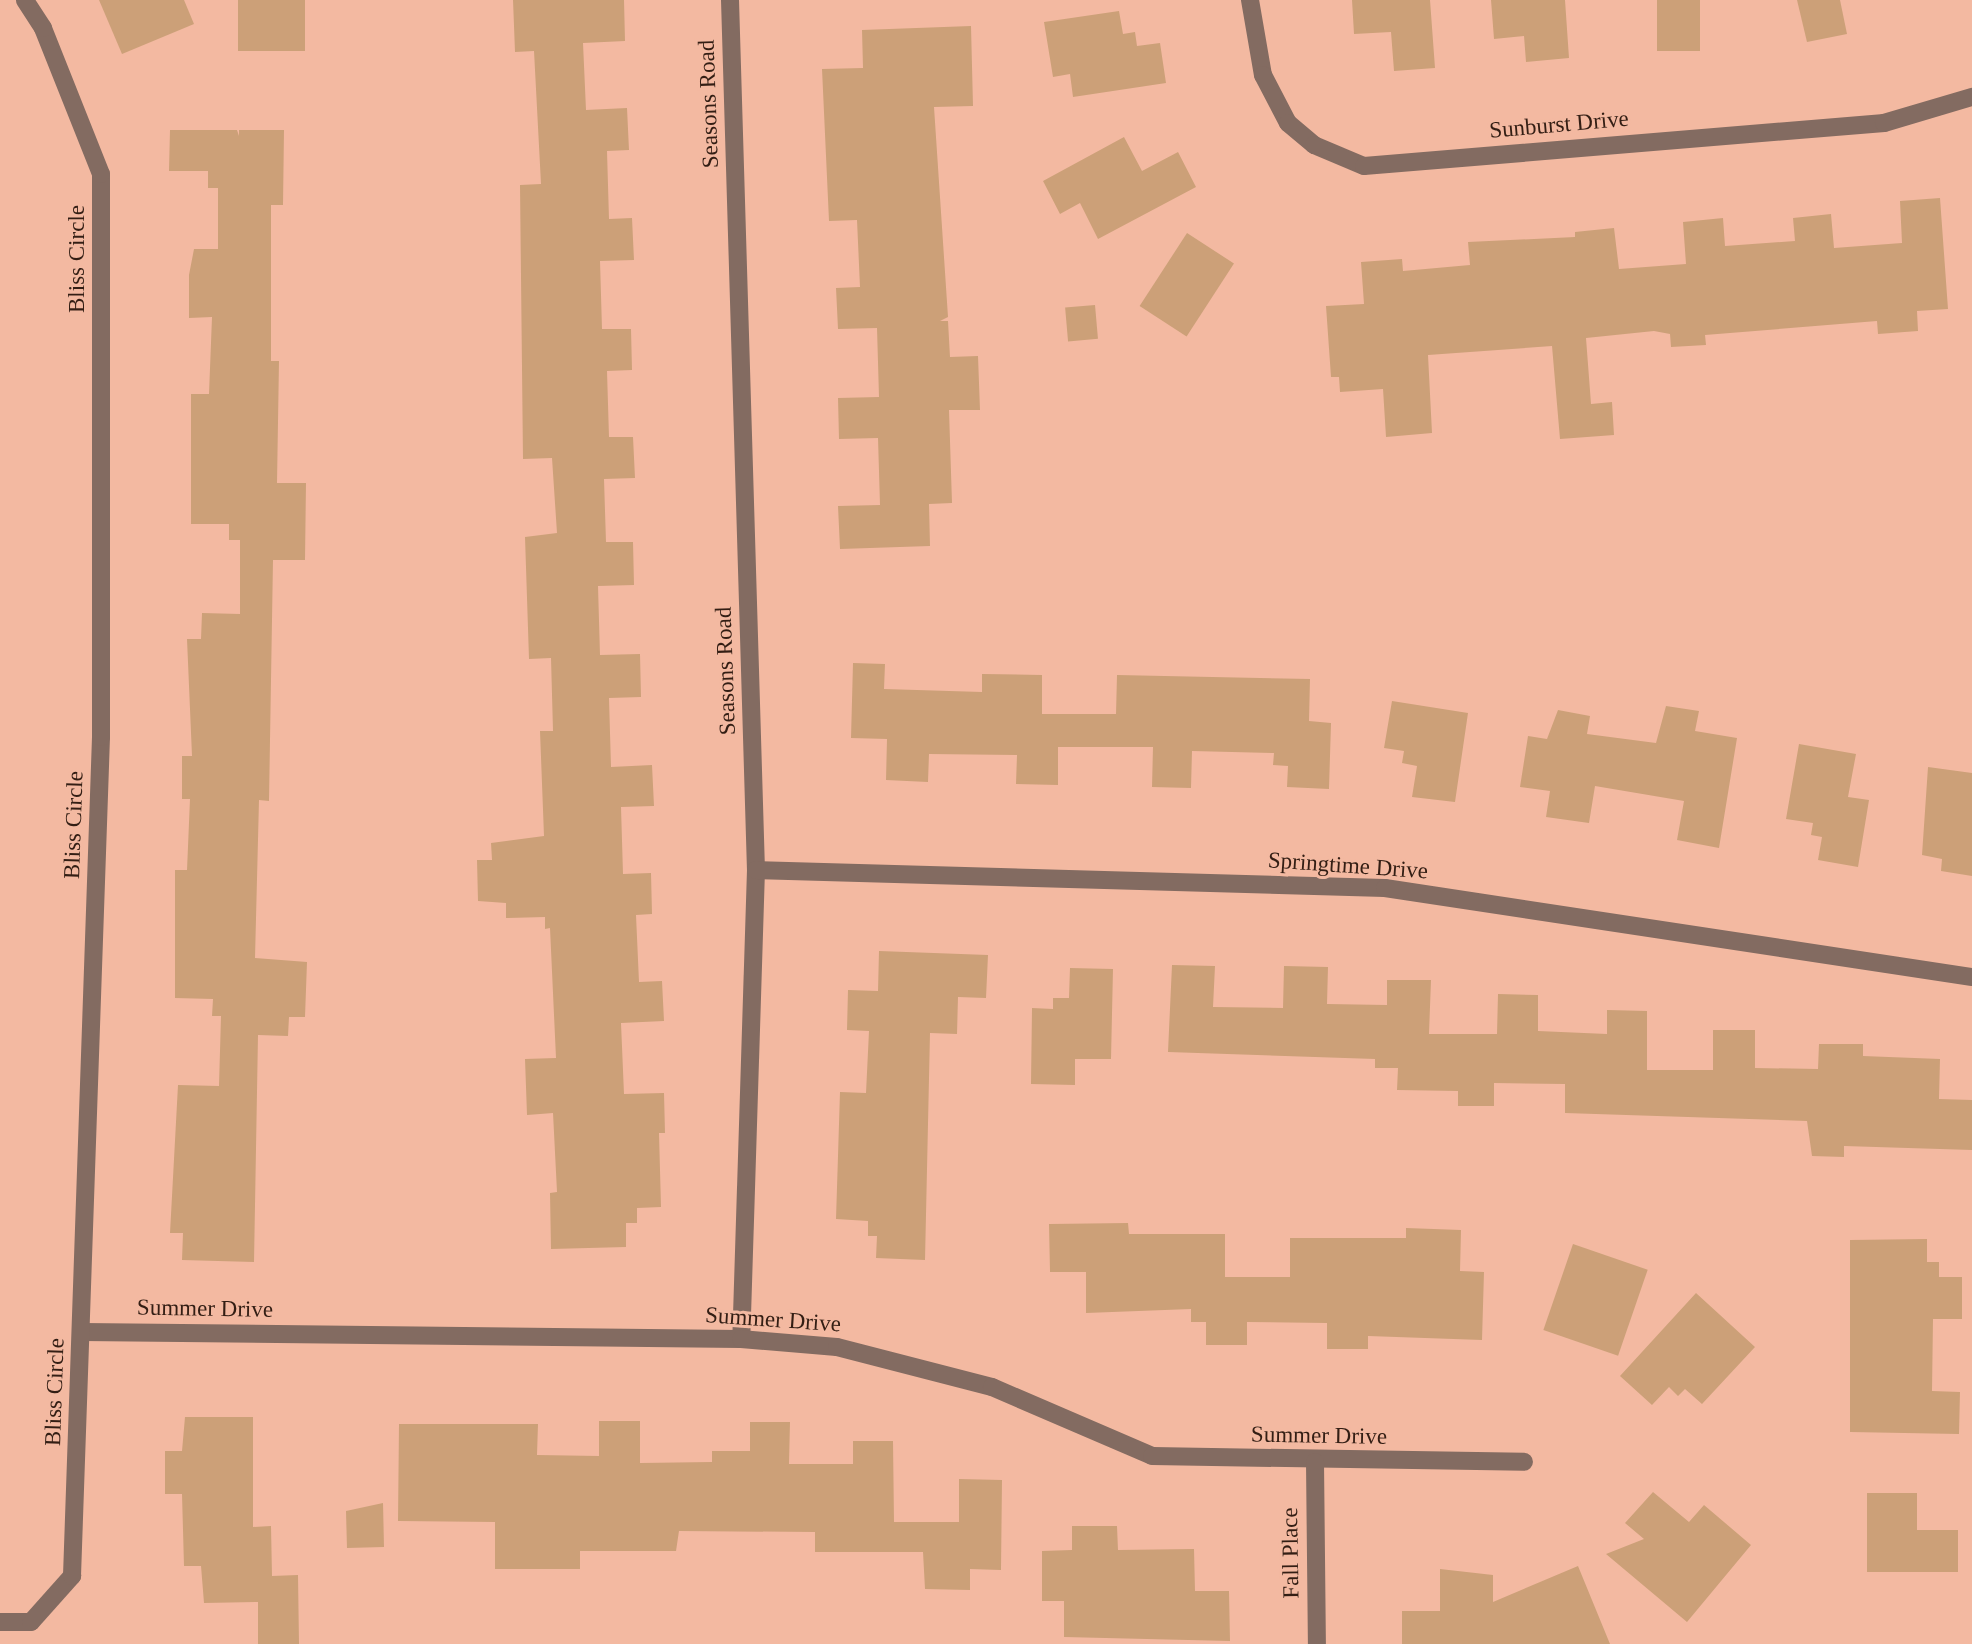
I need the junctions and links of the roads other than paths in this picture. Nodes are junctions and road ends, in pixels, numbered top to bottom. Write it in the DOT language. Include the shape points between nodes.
graph roads {
  1 [pos="25,0"];
  2 [pos="730,0"];
  3 [pos="1250,0"];
  4 [pos="1972,97"];
  5 [pos="756,870"];
  6 [pos="1972,976"];
  7 [pos="82,1332"];
  8 [pos="741,1339"];
  9 [pos="1315,1462"];
  10 [pos="1524,1462"];
  11 [pos="0,1622"];
  12 [pos="1317,1644"];
  1 -- 7 [label="street, Bliss Circle" via="43,28 102,174 102,737"];
  2 -- 5 [label="street, Seasons Road"];
  3 -- 4 [label="street, Sunburst Drive" via="1263,75 1288,123 1314,145 1364,166 1884,123"];
  5 -- 6 [label="street, Springtime Drive" via="1385,888"];
  5 -- 8 [label="street, Seasons Road"];
  7 -- 8 [label="street, Summer Drive"];
  7 -- 11 [label="street, Bliss Circle" via="72,1576 31,1622"];
  8 -- 9 [label="street, Summer Drive" via="837,1347 992,1387 1152,1457"];
  9 -- 10 [label="street, Summer Drive"];
  9 -- 12 [label="street, Fall Place"];
}
